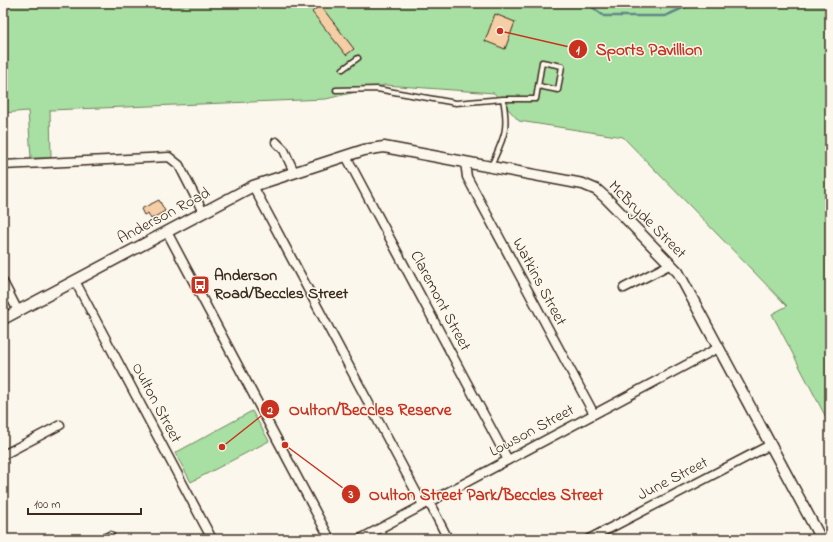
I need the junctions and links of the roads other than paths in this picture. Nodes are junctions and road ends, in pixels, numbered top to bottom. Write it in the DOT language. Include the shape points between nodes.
graph roads {
  1 [pos="358,58"];
  2 [pos="343,69"];
  3 [pos="538,86"];
  4 [pos="336,90"];
  5 [pos="503,99"];
  6 [pos="276,142"];
  7 [pos="346,156"];
  8 [pos="465,162"];
  9 [pos="3,165"];
  10 [pos="491,167"];
  11 [pos="294,172"];
  12 [pos="253,186"];
  13 [pos="203,212"];
  14 [pos="167,232"];
  15 [pos="672,264"];
  16 [pos="75,281"];
  17 [pos="3,282"];
  18 [pos="624,288"];
  19 [pos="18,311"];
  20 [pos="3,319"];
  21 [pos="718,348"];
  22 [pos="594,414"];
  23 [pos="60,425"];
  24 [pos="770,444"];
  25 [pos="3,455"];
  26 [pos="508,460"];
  27 [pos="426,504"];
  28 [pos="380,528"];
  29 [pos="212,539"];
  30 [pos="330,539"];
  31 [pos="360,539"];
  32 [pos="386,539"];
  33 [pos="448,539"];
  34 [pos="589,539"];
  35 [pos="821,539"];
  1 -- 2 [label="lane"];
  3 -- 3 [label="lane" via="542,62 562,66 558,90"];
  3 -- 5 [label="lane" via="536,99"];
  4 -- 5 [label="lane" via="377,89 456,103"];
  5 -- 10 [label="lane" via="507,121 505,133"];
  6 -- 11 [label="street" via="284,150"];
  7 -- 8 [label="street, McBryde Street" via="373,148 384,148"];
  7 -- 11 [label="street, Anderson Road"];
  7 -- 26 [label="street, Claremont Street"];
  8 -- 10 [label="street, McBryde Street"];
  8 -- 22 [label="street, Watkins Street" via="468,177"];
  9 -- 13 [label="street" via="169,157 179,165"];
  10 -- 15 [label="street, McBryde Street" via="592,186"];
  11 -- 12 [label="street, Anderson Road"];
  12 -- 13 [label="street, Anderson Road"];
  12 -- 27 [label="street"];
  13 -- 14 [label="street, Anderson Road"];
  14 -- 16 [label="street, Anderson Road"];
  14 -- 30 [label="street"];
  15 -- 18 [label="street"];
  15 -- 21 [label="street, McBryde Street"];
  16 -- 19 [label="street, Anderson Road"];
  16 -- 29 [label="street, Oulton Street"];
  17 -- 19 [label="street"];
  19 -- 20 [label="street, Anderson Road"];
  21 -- 22 [label="street, Lowson Street"];
  21 -- 24 [label="street, McBryde Street"];
  22 -- 26 [label="street, Lowson Street"];
  23 -- 25 [label="street"];
  24 -- 34 [label="street, June Street"];
  24 -- 35 [label="street, McBryde Street"];
  26 -- 27 [label="street, Lowson Street"];
  27 -- 28 [label="street, Lowson Street"];
  27 -- 33 [label="street"];
  28 -- 31 [label="street, Lowson Street"];
  28 -- 32 [label="lane"];
}
